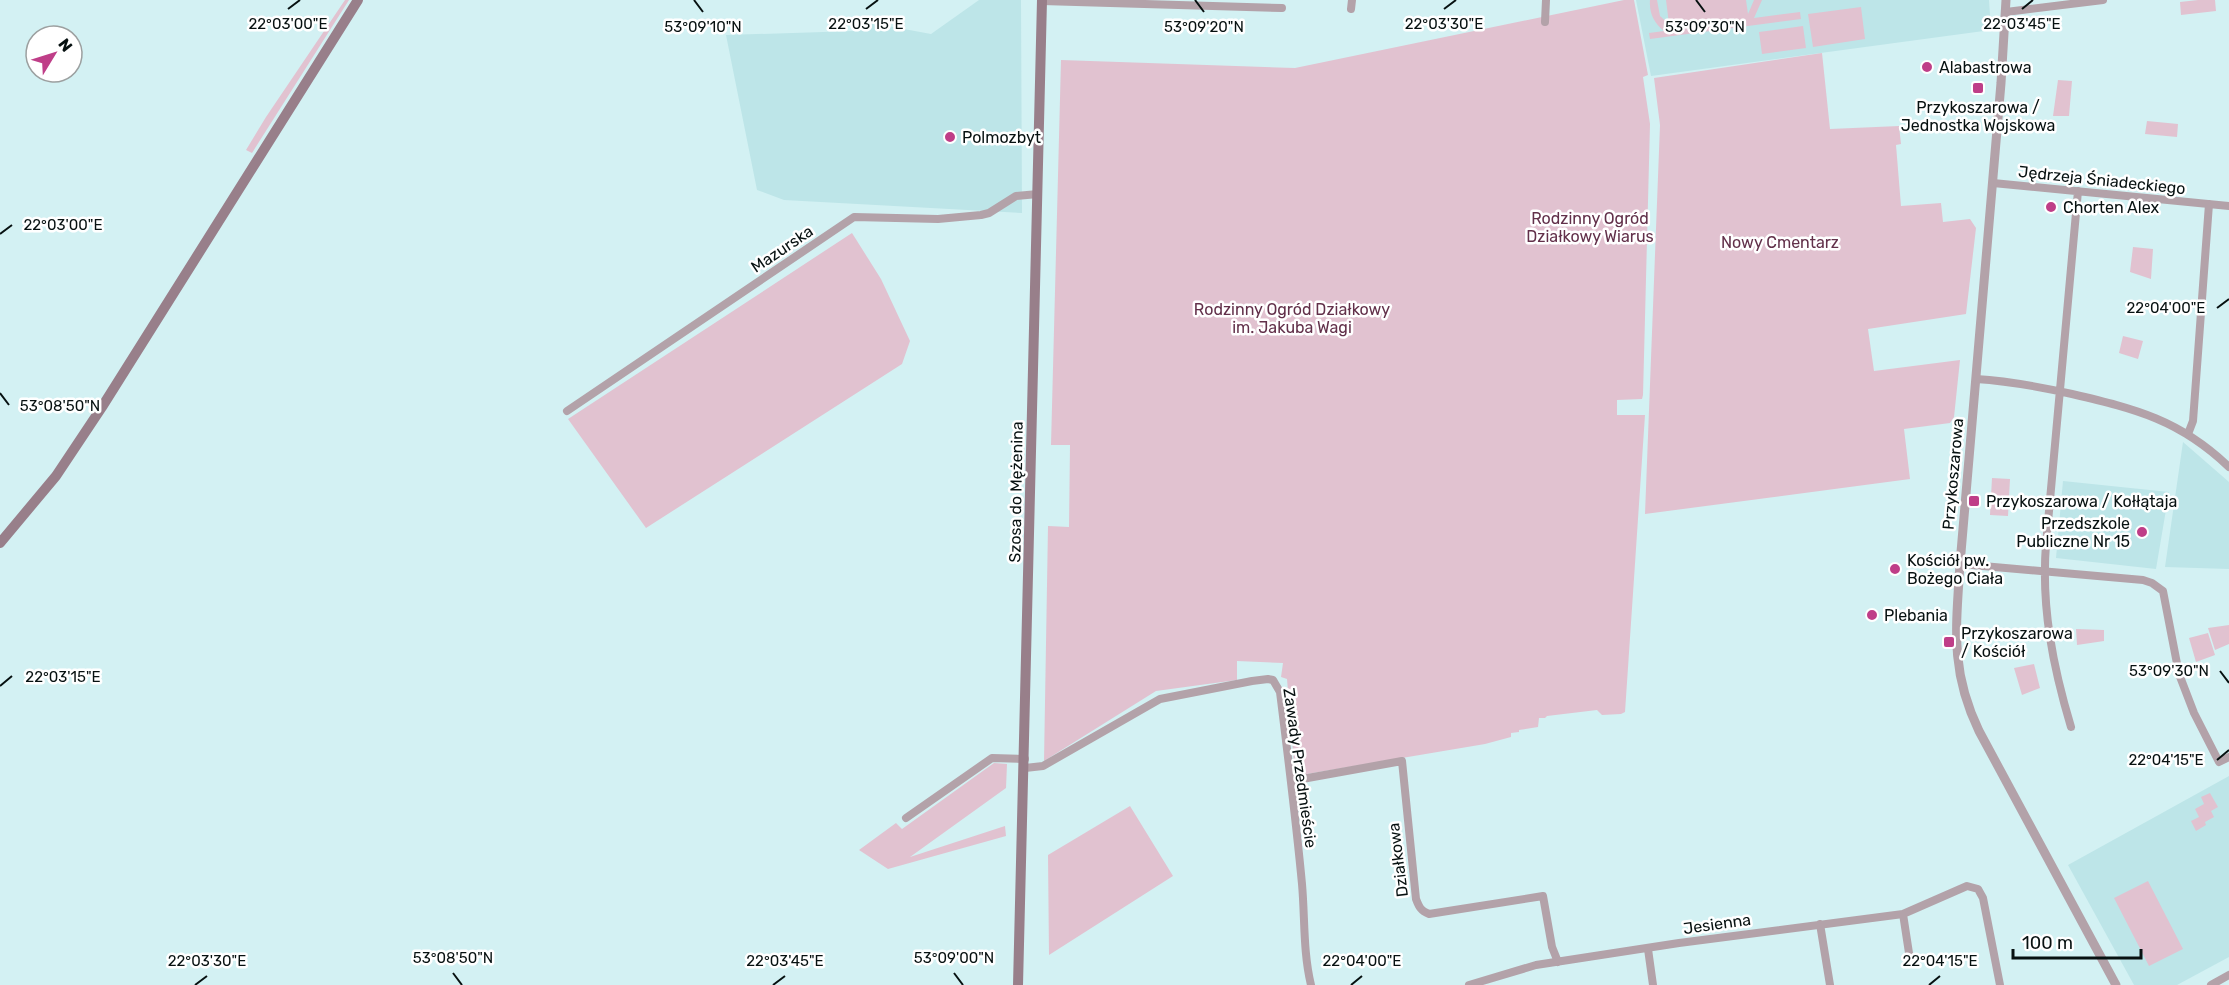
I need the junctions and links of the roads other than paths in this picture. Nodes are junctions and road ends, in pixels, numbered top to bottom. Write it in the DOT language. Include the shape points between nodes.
graph roads {
  1 [pos="358,0"];
  2 [pos="1352,0"];
  3 [pos="1546,0"];
  4 [pos="2006,0"];
  5 [pos="2103,0"];
  6 [pos="1042,1"];
  7 [pos="1084,1"];
  8 [pos="1169,2"];
  9 [pos="1251,3"];
  10 [pos="1282,8"];
  11 [pos="1351,9"];
  12 [pos="2006,12"];
  13 [pos="1545,22"];
  14 [pos="1993,183"];
  15 [pos="2078,191"];
  16 [pos="1038,194"];
  17 [pos="2208,204"];
  18 [pos="2229,206"];
  19 [pos="1976,379"];
  20 [pos="2060,392"];
  21 [pos="567,411"];
  22 [pos="2188,434"];
  23 [pos="2229,467"];
  24 [pos="0,543"];
  25 [pos="1960,564"];
  26 [pos="2045,573"];
  27 [pos="2071,728"];
  28 [pos="2229,757"];
  29 [pos="1025,764"];
  30 [pos="1291,781"];
  31 [pos="906,818"];
  32 [pos="1903,914"];
  33 [pos="1820,924"];
  34 [pos="1648,949"];
  35 [pos="1909,953"];
  36 [pos="1558,962"];
  37 [pos="2229,975"];
  38 [pos="1018,985"];
  39 [pos="1311,985"];
  40 [pos="1468,985"];
  41 [pos="1653,985"];
  42 [pos="1830,985"];
  43 [pos="2000,985"];
  44 [pos="2116,985"];
  45 [pos="2211,985"];
  1 -- 24 [label="main road" via="92,423 56,476"];
  2 -- 11 [label="street"];
  3 -- 13 [label="street"];
  4 -- 12 [label="street, Przykoszarowa"];
  5 -- 12 [label="street"];
  6 -- 7 [label="street"];
  6 -- 16 [label="main road, Szosa do Mężenina"];
  7 -- 8 [label="street"];
  8 -- 9 [label="street"];
  9 -- 10 [label="street"];
  12 -- 14 [label="street, Przykoszarowa"];
  14 -- 15 [label="street, Jędrzeja Śniadeckiego"];
  14 -- 19 [label="street, Przykoszarowa"];
  15 -- 17 [label="street, Jędrzeja Śniadeckiego"];
  15 -- 20 [label="street"];
  16 -- 21 [label="street, Mazurska" via="1016,196 981,215 938,219 854,217"];
  16 -- 29 [label="main road, Szosa do Mężenina"];
  17 -- 18 [label="street, Jędrzeja Śniadeckiego"];
  17 -- 22 [label="street, Jędrzeja Śniadeckiego" via="2193,421"];
  19 -- 20 [label="street"];
  19 -- 25 [label="street, Przykoszarowa"];
  20 -- 22 [label="street" via="2124,406"];
  20 -- 26 [label="street"];
  22 -- 23 [label="street"];
  25 -- 26 [label="street"];
  25 -- 44 [label="street, Przykoszarowa" via="1956,649 1965,700"];
  26 -- 27 [label="street" via="2049,640"];
  26 -- 28 [label="street" via="2143,580 2160,588 2186,693 2219,762"];
  29 -- 30 [label="street, Zawady Przedmieście" via="1043,766 1160,699 1268,679 1276,683 1280,692"];
  29 -- 31 [label="street" via="992,758"];
  29 -- 38 [label="main road, Szosa do Mężenina"];
  30 -- 36 [label="street, Działkowa" via="1402,761 1418,907 1429,914 1543,896"];
  30 -- 39 [label="street, Zawady Przedmieście"];
  32 -- 33 [label="street, Jesienna"];
  32 -- 35 [label="street"];
  32 -- 43 [label="street, Jesienna" via="1967,886 1978,889"];
  33 -- 34 [label="street, Jesienna"];
  33 -- 42 [label="street"];
  34 -- 36 [label="street, Jesienna"];
  34 -- 41 [label="street"];
  36 -- 40 [label="street, Jesienna"];
  37 -- 45 [label="street"];
}
